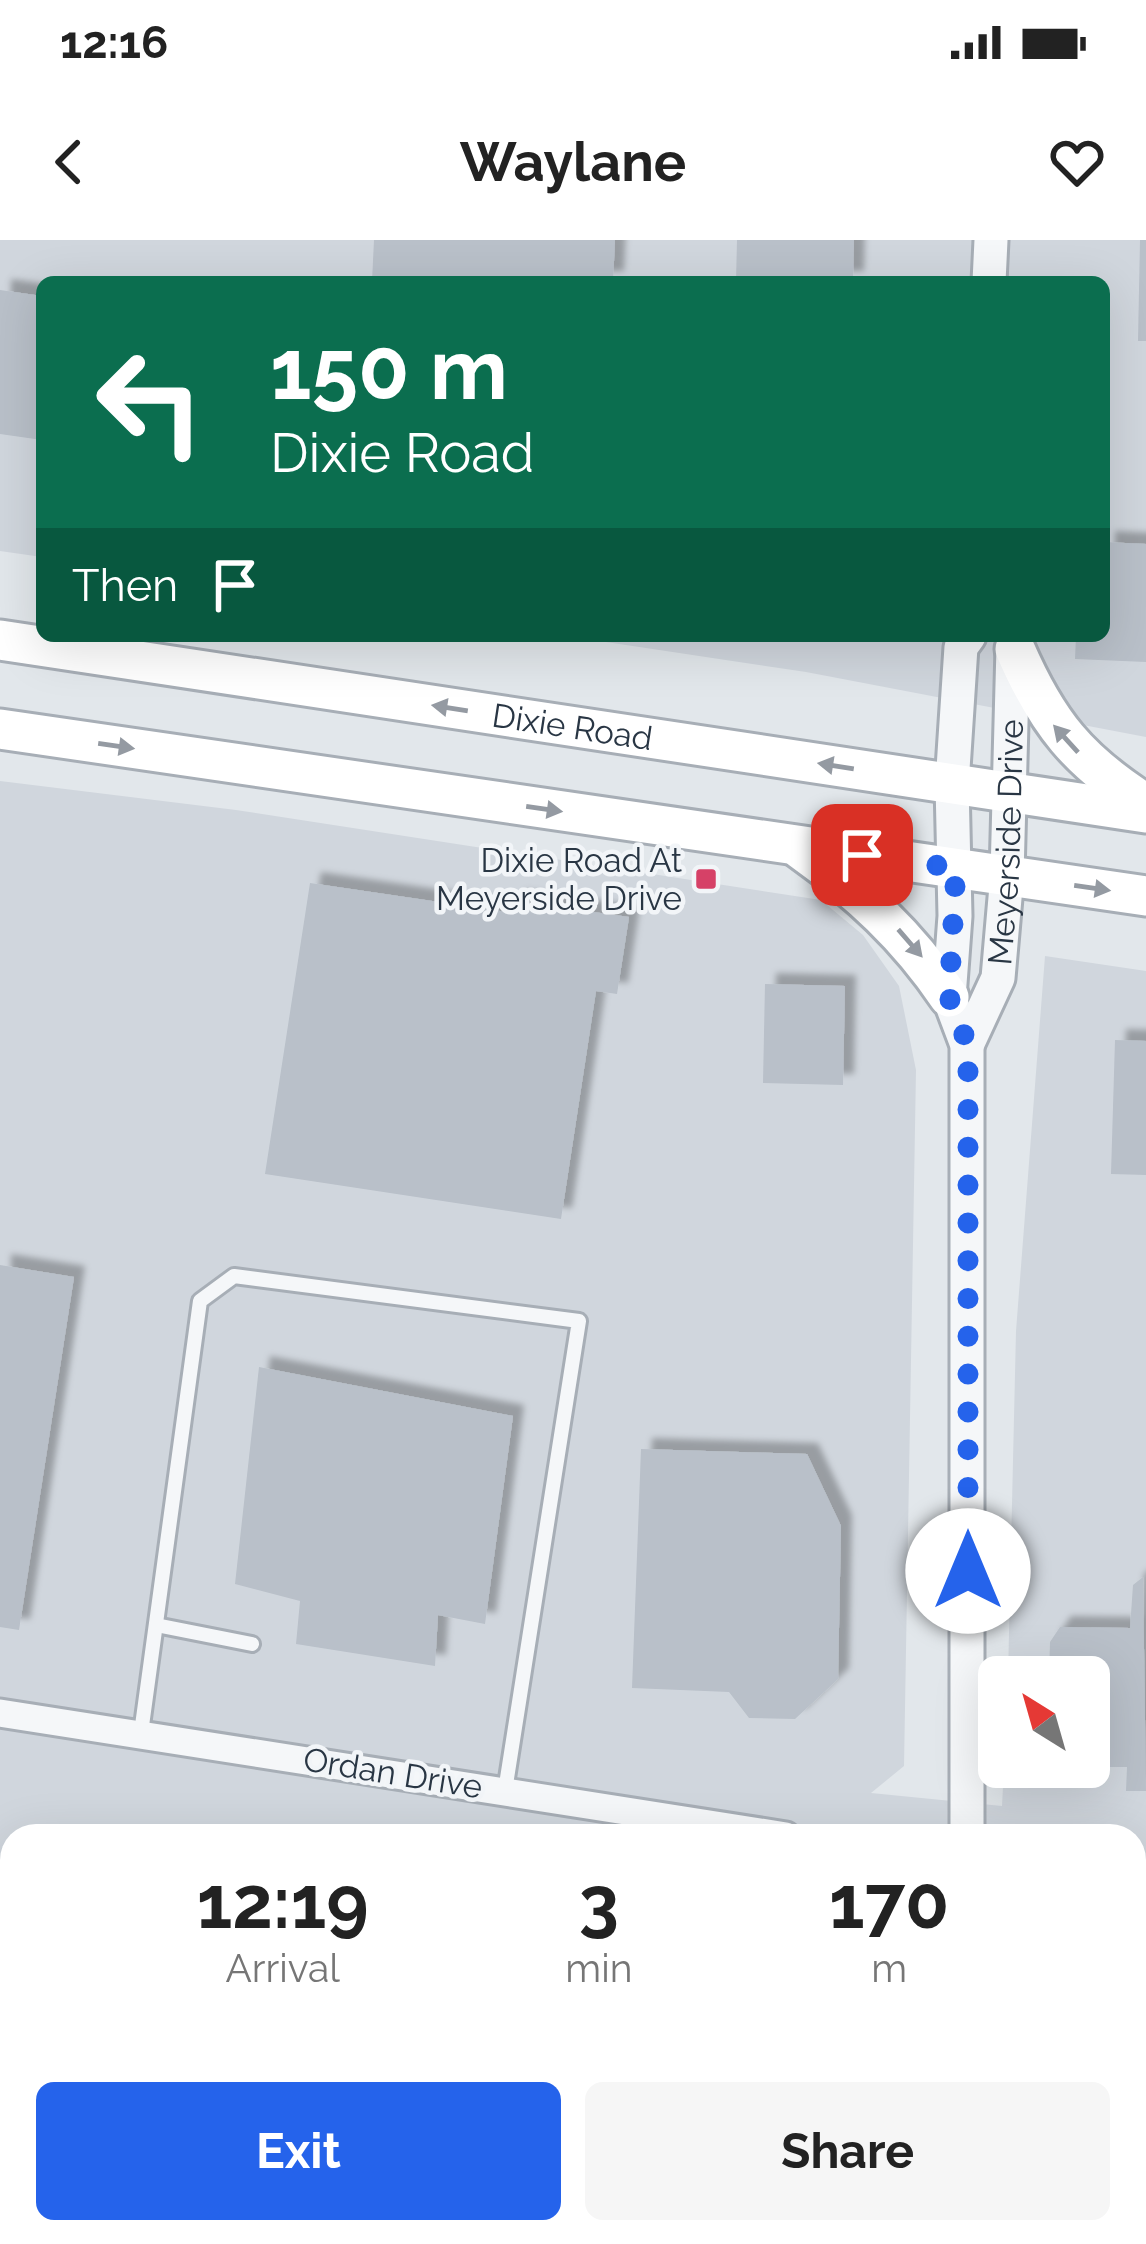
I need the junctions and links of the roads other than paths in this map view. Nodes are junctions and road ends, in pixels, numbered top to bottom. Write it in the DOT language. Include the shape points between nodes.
graph roads {
  1 [pos="991,240"];
  2 [pos="989,276"];
  3 [pos="0,640"];
  4 [pos="965,642"];
  5 [pos="1010,643"];
  6 [pos="0,729"];
  7 [pos="952,784"];
  8 [pos="1006,792"];
  9 [pos="1146,809"];
  10 [pos="796,845"];
  11 [pos="956,868"];
  12 [pos="1007,875"];
  13 [pos="1146,896"];
  14 [pos="949,997"];
  15 [pos="968,1045"];
  16 [pos="156,1624"];
  17 [pos="252,1644"];
  18 [pos="0,1713"];
  19 [pos="141,1733"];
  20 [pos="505,1790"];
  21 [pos="712,1824"];
  22 [pos="968,1824"];
  1 -- 2 [label="street"];
  7 -- 3 [label="main road, Dixie Road, one-way"];
  4 -- 7 [label="street, Meyerside Drive"];
  5 -- 8 [label="street, Meyerside Drive"];
  9 -- 5 [label="main road, one-way" via="1057,732"];
  6 -- 10 [label="main road, one-way"];
  7 -- 8 [label="main road, Dixie Road"];
  7 -- 11 [label="street, Meyerside Drive"];
  8 -- 9 [label="main road, Dixie Road"];
  8 -- 12 [label="street, Meyerside Drive"];
  10 -- 11 [label="main road"];
  10 -- 14 [label="main road, one-way" via="913,944"];
  11 -- 12 [label="main road"];
  11 -- 14 [label="street, Meyerside Drive"];
  12 -- 13 [label="main road, one-way"];
  12 -- 15 [label="street, Meyerside Drive" via="998,978"];
  14 -- 15 [label="street, Meyerside Drive"];
  15 -- 22 [label="street, Meyerside Drive"];
  16 -- 17 [label="lane"];
  16 -- 19 [label="lane"];
  16 -- 20 [label="lane" via="200,1301 234,1276 579,1321"];
  18 -- 19 [label="street, Ordan Drive"];
  19 -- 20 [label="street, Ordan Drive"];
  20 -- 21 [label="street, Ordan Drive"];
}
